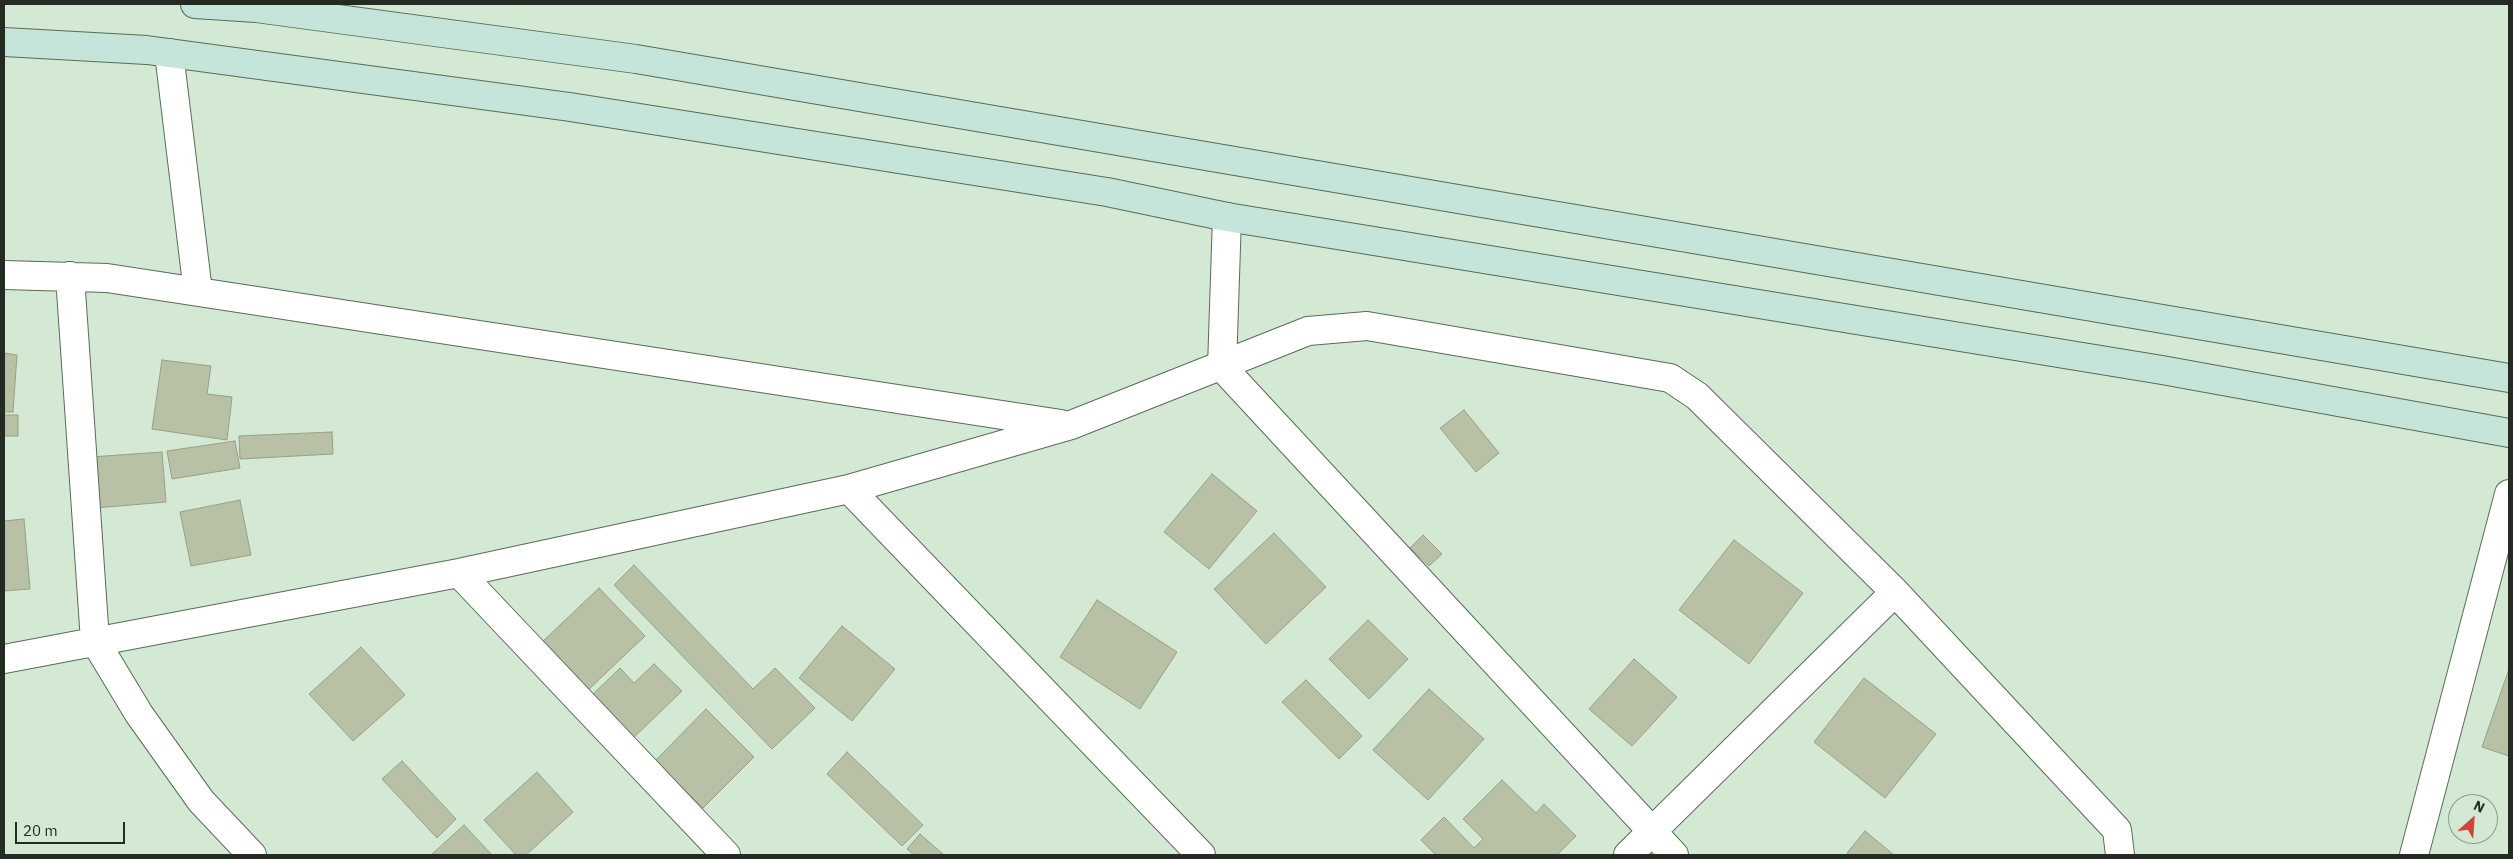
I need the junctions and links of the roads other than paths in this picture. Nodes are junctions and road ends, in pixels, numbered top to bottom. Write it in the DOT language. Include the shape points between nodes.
graph roads {
  1 [pos="195,4"];
  2 [pos="4,42"];
  3 [pos="169,53"];
  4 [pos="1227,217"];
  5 [pos="4,275"];
  6 [pos="70,276"];
  7 [pos="198,292"];
  8 [pos="1222,367"];
  9 [pos="2509,378"];
  10 [pos="1071,425"];
  11 [pos="2509,433"];
  12 [pos="849,489"];
  13 [pos="2509,494"];
  14 [pos="459,573"];
  15 [pos="1894,592"];
  16 [pos="95,641"];
  17 [pos="4,658"];
  18 [pos="1652,833"];
  19 [pos="252,855"];
  20 [pos="726,855"];
  21 [pos="1201,855"];
  22 [pos="1628,855"];
  23 [pos="1674,855"];
  24 [pos="2120,855"];
  25 [pos="2414,855"];
  1 -- 9 [label="main road" via="256,8 636,59"];
  2 -- 3 [label="main road"];
  3 -- 4 [label="main road" via="580,109 1097,191"];
  3 -- 7 [label="street"];
  4 -- 8 [label="street"];
  4 -- 11 [label="main road" via="2162,370"];
  5 -- 6 [label="street"];
  6 -- 7 [label="street" via="107,278"];
  6 -- 16 [label="street"];
  7 -- 10 [label="street"];
  8 -- 10 [label="street"];
  8 -- 15 [label="street" via="1308,331 1367,326 1670,378 1697,396"];
  8 -- 18 [label="street"];
  10 -- 12 [label="street"];
  12 -- 14 [label="street"];
  12 -- 21 [label="street"];
  13 -- 25 [label="street"];
  14 -- 16 [label="street"];
  14 -- 20 [label="street"];
  15 -- 18 [label="street"];
  15 -- 24 [label="street" via="2117,830"];
  16 -- 17 [label="street"];
  16 -- 19 [label="street" via="139,714 201,801"];
  18 -- 22 [label="street"];
  18 -- 23 [label="street"];
}
